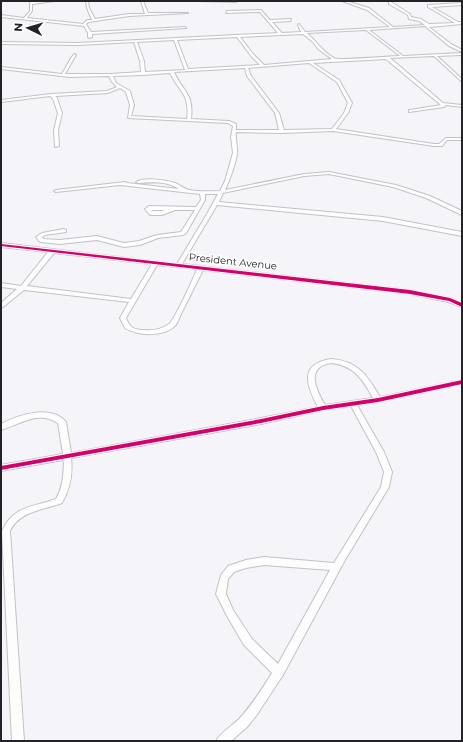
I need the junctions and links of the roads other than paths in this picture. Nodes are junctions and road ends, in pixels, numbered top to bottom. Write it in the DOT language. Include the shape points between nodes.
graph roads {
  1 [pos="54,1"];
  2 [pos="87,1"];
  3 [pos="142,1"];
  4 [pos="200,1"];
  5 [pos="236,1"];
  6 [pos="344,1"];
  7 [pos="390,3"];
  8 [pos="462,4"];
  9 [pos="362,7"];
  10 [pos="227,12"];
  11 [pos="187,13"];
  12 [pos="147,14"];
  13 [pos="1,16"];
  14 [pos="25,18"];
  15 [pos="94,20"];
  16 [pos="290,20"];
  17 [pos="270,21"];
  18 [pos="461,24"];
  19 [pos="85,25"];
  20 [pos="299,25"];
  21 [pos="428,26"];
  22 [pos="185,28"];
  23 [pos="393,28"];
  24 [pos="367,30"];
  25 [pos="90,33"];
  26 [pos="304,33"];
  27 [pos="281,34"];
  28 [pos="238,36"];
  29 [pos="175,39"];
  30 [pos="135,41"];
  31 [pos="1,43"];
  32 [pos="92,43"];
  33 [pos="462,52"];
  34 [pos="74,55"];
  35 [pos="434,55"];
  36 [pos="403,57"];
  37 [pos="387,58"];
  38 [pos="335,60"];
  39 [pos="310,62"];
  40 [pos="263,66"];
  41 [pos="246,67"];
  42 [pos="1,68"];
  43 [pos="187,71"];
  44 [pos="172,72"];
  45 [pos="143,74"];
  46 [pos="63,75"];
  47 [pos="111,75"];
  48 [pos="462,81"];
  49 [pos="119,87"];
  50 [pos="51,95"];
  51 [pos="1,101"];
  52 [pos="443,104"];
  53 [pos="462,106"];
  54 [pos="410,111"];
  55 [pos="189,120"];
  56 [pos="332,130"];
  57 [pos="235,131"];
  58 [pos="282,132"];
  59 [pos="462,139"];
  60 [pos="58,146"];
  61 [pos="56,191"];
  62 [pos="222,192"];
  63 [pos="202,193"];
  64 [pos="216,203"];
  65 [pos="174,209"];
  66 [pos="198,209"];
  67 [pos="462,213"];
  68 [pos="64,231"];
  69 [pos="462,234"];
  70 [pos="1,245"];
  71 [pos="52,251"];
  72 [pos="155,263"];
  73 [pos="179,265"];
  74 [pos="201,268"];
  75 [pos="1,285"];
  76 [pos="22,288"];
  77 [pos="133,301"];
  78 [pos="462,305"];
  79 [pos="1,306"];
  80 [pos="462,382"];
  81 [pos="378,400"];
  82 [pos="353,404"];
  83 [pos="323,408"];
  84 [pos="1,427"];
  85 [pos="68,455"];
  86 [pos="1,468"];
  87 [pos="337,567"];
  88 [pos="279,672"];
  89 [pos="18,741"];
  90 [pos="222,741"];
  1 -- 14 [label="street" via="31,3 31,11"];
  2 -- 15 [label="street"];
  3 -- 12 [label="street"];
  4 -- 5 [label="street"];
  6 -- 9 [label="street"];
  6 -- 9 [label="street" via="342,4 347,7"];
  7 -- 21 [label="street"];
  8 -- 18 [label="street" via="429,6"];
  9 -- 23 [label="street"];
  10 -- 17 [label="street" via="261,11"];
  11 -- 12 [label="street"];
  12 -- 15 [label="street"];
  13 -- 14 [label="street"];
  14 -- 19 [label="street"];
  15 -- 19 [label="street" via="86,22"];
  16 -- 17 [label="street"];
  17 -- 27 [label="street"];
  18 -- 21 [label="street"];
  19 -- 25 [label="street"];
  20 -- 26 [label="street"];
  21 -- 23 [label="street"];
  21 -- 33 [label="street"];
  22 -- 25 [label="street"];
  23 -- 24 [label="street"];
  24 -- 26 [label="street"];
  24 -- 36 [label="street"];
  25 -- 32 [label="street"];
  26 -- 27 [label="street"];
  26 -- 38 [label="street"];
  27 -- 28 [label="street"];
  28 -- 29 [label="street"];
  28 -- 40 [label="street"];
  29 -- 30 [label="street"];
  29 -- 43 [label="street"];
  30 -- 32 [label="street"];
  30 -- 45 [label="street" via="142,61"];
  31 -- 32 [label="street"];
  33 -- 35 [label="street"];
  34 -- 46 [label="street"];
  35 -- 36 [label="street"];
  35 -- 48 [label="street"];
  36 -- 37 [label="street"];
  37 -- 38 [label="street"];
  37 -- 52 [label="street"];
  38 -- 39 [label="street"];
  39 -- 40 [label="street"];
  39 -- 56 [label="street" via="338,81 350,103 346,113"];
  40 -- 41 [label="street"];
  41 -- 43 [label="street"];
  41 -- 58 [label="street" via="249,76 277,113"];
  42 -- 46 [label="street"];
  43 -- 44 [label="street"];
  44 -- 45 [label="street"];
  44 -- 55 [label="street" via="183,87 190,105"];
  45 -- 47 [label="street"];
  46 -- 47 [label="street"];
  47 -- 49 [label="street" via="112,83"];
  49 -- 50 [label="street" via="108,92"];
  49 -- 55 [label="street" via="128,91 132,105 129,116"];
  50 -- 51 [label="street"];
  50 -- 60 [label="street" via="56,98 60,113 56,130"];
  52 -- 53 [label="street"];
  52 -- 54 [label="street" via="444,106"];
  55 -- 57 [label="street" via="233,123"];
  56 -- 58 [label="street"];
  56 -- 59 [label="street" via="434,145 440,145 446,139"];
  57 -- 58 [label="street"];
  57 -- 62 [label="street" via="233,164"];
  61 -- 63 [label="street" via="121,184"];
  62 -- 63 [label="street"];
  62 -- 64 [label="street"];
  62 -- 67 [label="street" via="298,176 329,173 394,186 428,197"];
  63 -- 66 [label="street" via="203,200"];
  64 -- 69 [label="street" via="383,219"];
  64 -- 73 [label="street"];
  65 -- 66 [label="street"];
  66 -- 68 [label="street" via="183,233 140,243 124,245 97,238 60,242 41,240 39,237"];
  70 -- 71 [label="street, President Avenue"];
  71 -- 72 [label="street, President Avenue"];
  71 -- 76 [label="street"];
  72 -- 73 [label="street, President Avenue"];
  72 -- 77 [label="street"];
  73 -- 74 [label="street, President Avenue"];
  74 -- 77 [label="street" via="176,321 166,329 151,332 127,327 123,318"];
  74 -- 78 [label="street, President Avenue" via="410,292"];
  75 -- 76 [label="street"];
  76 -- 77 [label="street"];
  76 -- 79 [label="street"];
  80 -- 81 [label="street"];
  81 -- 82 [label="street"];
  81 -- 83 [label="street" via="365,379 354,368 334,361 323,362 315,366 311,375 312,388"];
  82 -- 83 [label="street"];
  82 -- 87 [label="street" via="380,452 388,472 385,487"];
  83 -- 85 [label="street"];
  84 -- 85 [label="street" via="20,418 53,417 62,422"];
  85 -- 86 [label="street"];
  85 -- 89 [label="street" via="66,489 59,501 16,516 6,531"];
  87 -- 88 [label="street"];
  87 -- 88 [label="street" via="264,561 231,569 224,578 221,594 230,613 248,642"];
  88 -- 90 [label="street" via="258,705 234,733"];
}
